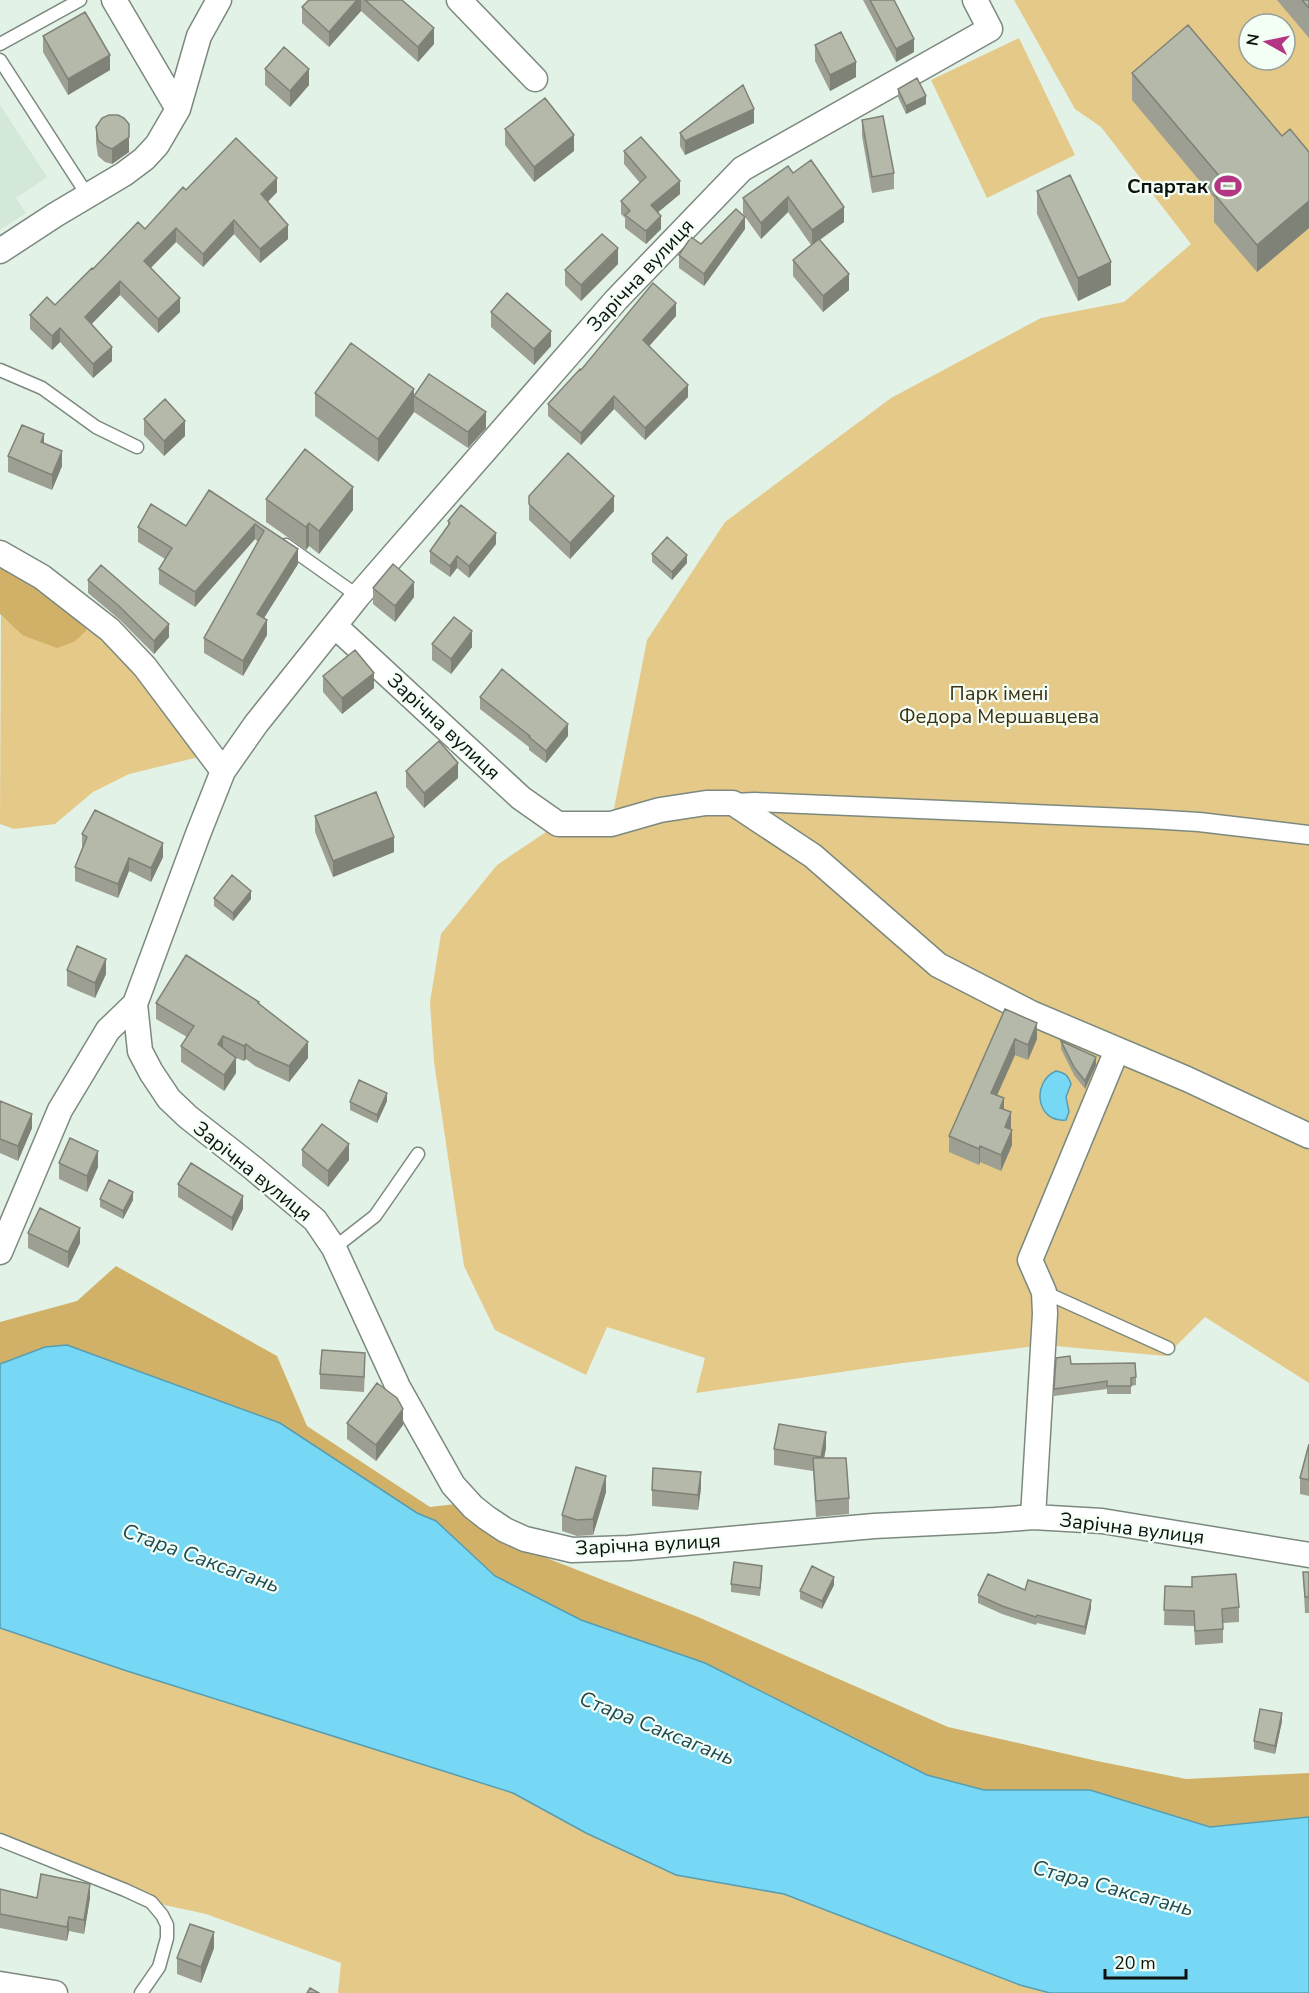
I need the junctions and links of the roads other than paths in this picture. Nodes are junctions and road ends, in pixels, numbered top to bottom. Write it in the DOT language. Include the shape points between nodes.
graph roads {
  1 [pos="80,0"];
  2 [pos="114,0"];
  3 [pos="219,0"];
  4 [pos="459,0"];
  5 [pos="975,0"];
  6 [pos="0,44"];
  7 [pos="0,60"];
  8 [pos="535,79"];
  9 [pos="178,110"];
  10 [pos="88,195"];
  11 [pos="0,251"];
  12 [pos="0,370"];
  13 [pos="137,447"];
  14 [pos="280,542"];
  15 [pos="0,553"];
  16 [pos="358,596"];
  17 [pos="335,626"];
  18 [pos="223,771"];
  19 [pos="733,803"];
  20 [pos="1309,836"];
  21 [pos="135,1004"];
  22 [pos="1118,1050"];
  23 [pos="1309,1136"];
  24 [pos="418,1154"];
  25 [pos="334,1248"];
  26 [pos="0,1252"];
  27 [pos="1044,1292"];
  28 [pos="1168,1348"];
  29 [pos="1033,1517"];
  30 [pos="1309,1555"];
  31 [pos="0,1840"];
  32 [pos="0,1984"];
  33 [pos="55,1993"];
  34 [pos="141,1993"];
  1 -- 6 [label="lane"];
  2 -- 9 [label="street"];
  3 -- 9 [label="street" via="199,36"];
  4 -- 8 [label="street"];
  5 -- 16 [label="street, Зарічна вулиця" via="990,29 742,169 616,300"];
  7 -- 10 [label="lane"];
  9 -- 10 [label="street" via="144,159"];
  10 -- 11 [label="street"];
  12 -- 13 [label="lane" via="42,388 96,427"];
  14 -- 16 [label="lane"];
  15 -- 18 [label="street" via="42,577 110,630 145,667"];
  16 -- 17 [label="street, Зарічна вулиця"];
  17 -- 18 [label="street, Зарічна вулиця"];
  17 -- 19 [label="street, Зарічна вулиця" via="521,798 558,824 611,824 660,810"];
  18 -- 21 [label="street, Зарічна вулиця"];
  19 -- 20 [label="street" via="1170,820"];
  19 -- 22 [label="street" via="813,856 938,965 1031,1013"];
  21 -- 25 [label="street, Зарічна вулиця" via="140,1051 169,1099 315,1220"];
  21 -- 26 [label="street, Зарічна вулиця" via="108,1030 60,1110"];
  22 -- 23 [label="street"];
  22 -- 27 [label="street" via="1030,1260"];
  24 -- 25 [label="lane" via="375,1216"];
  25 -- 29 [label="street, Зарічна вулиця" via="398,1387 453,1485 473,1507 525,1539 572,1550 629,1548 874,1526"];
  27 -- 28 [label="lane"];
  27 -- 29 [label="street"];
  29 -- 30 [label="street, Зарічна вулиця" via="1102,1521"];
  31 -- 34 [label="lane" via="151,1902 162,1915 167,1938 159,1967"];
  32 -- 33 [label="street"];
}
